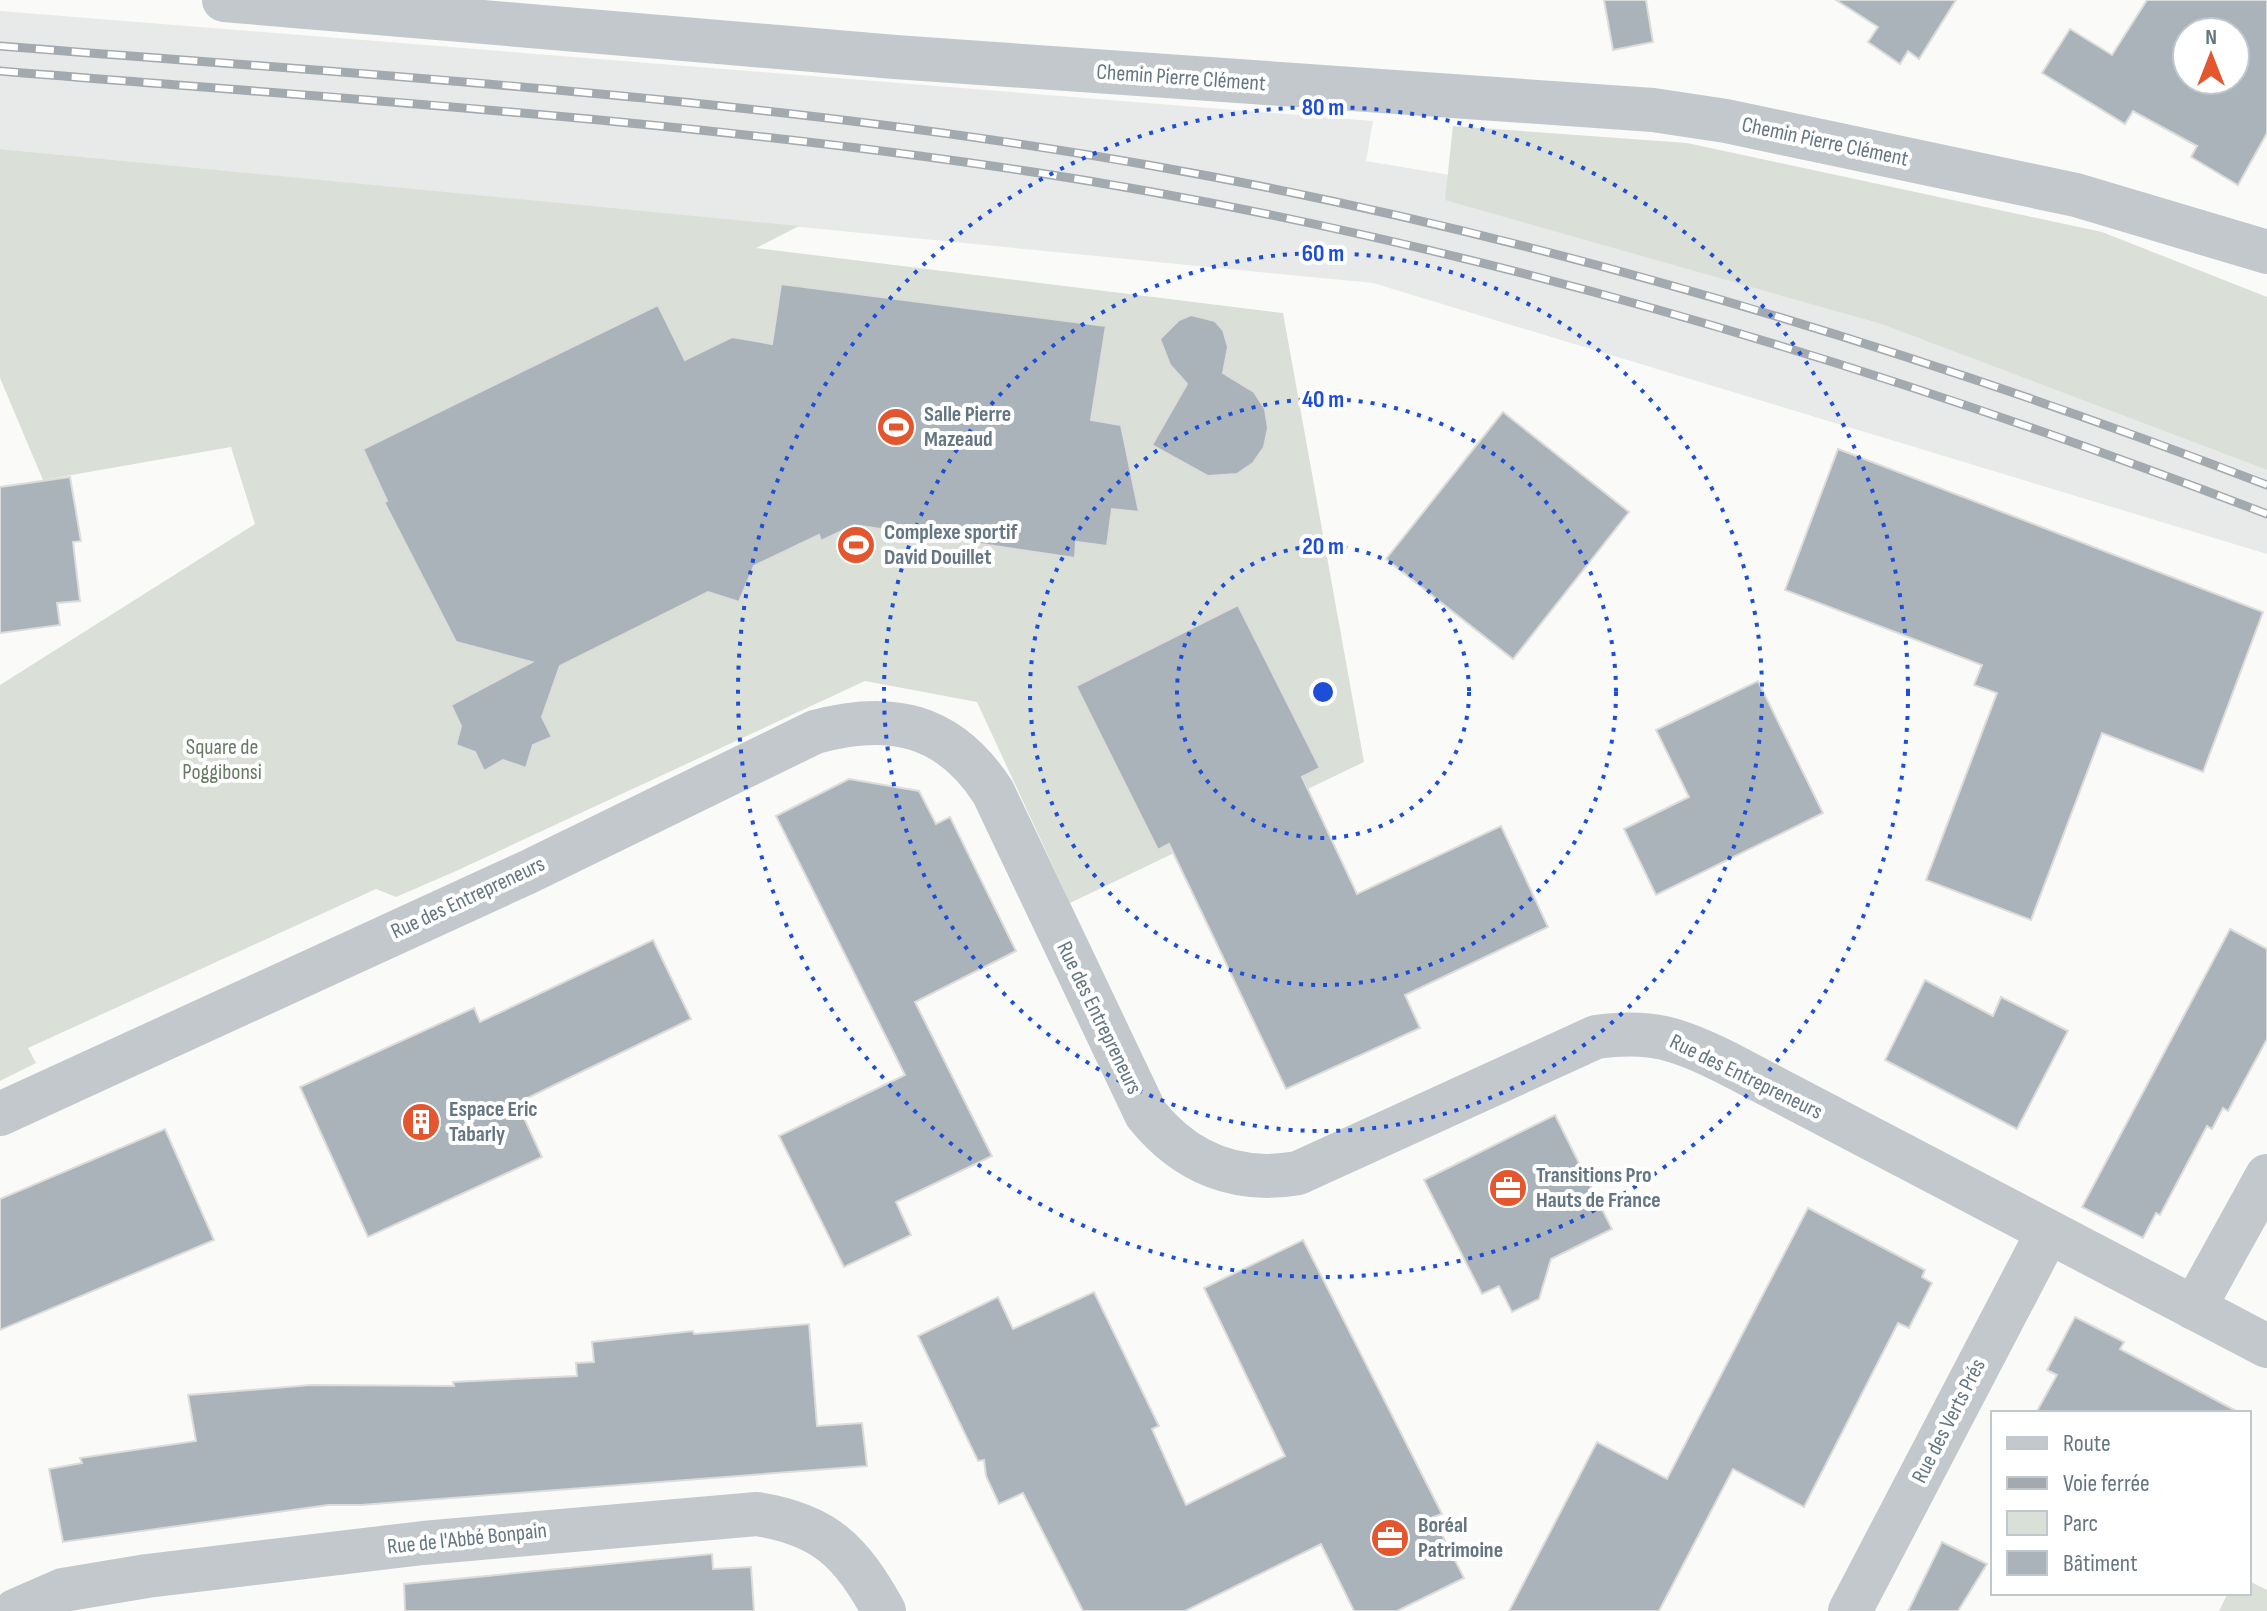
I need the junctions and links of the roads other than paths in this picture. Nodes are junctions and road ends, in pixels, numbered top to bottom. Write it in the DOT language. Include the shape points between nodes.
graph roads {
  1 [pos="224,0"];
  2 [pos="2267,252"];
  3 [pos="0,1114"];
  4 [pos="2267,1176"];
  5 [pos="2048,1232"];
  6 [pos="2194,1308"];
  7 [pos="2267,1346"];
  8 [pos="15,1611"];
  9 [pos="884,1611"];
  10 [pos="1850,1611"];
  1 -- 2 [label="street, Chemin Pierre Clément" via="895,57 1653,110 2076,195"];
  3 -- 5 [label="street, Rue des Entrepreneurs" via="528,872 815,732 873,722 929,733 975,764 1146,1114 1172,1143 1211,1166 1255,1177 1298,1173 1596,1037 1641,1033 1667,1036 1702,1051"];
  4 -- 6 [label="street"];
  5 -- 6 [label="street, Rue des Entrepreneurs"];
  5 -- 10 [label="street, Rue des Verts Prés"];
  6 -- 7 [label="street, Rue des Entrepreneurs"];
  8 -- 9 [label="street, Rue de l'Abbé Bonpain" via="63,1590 147,1576 423,1543 757,1514 783,1518 834,1542 851,1557"];
}
